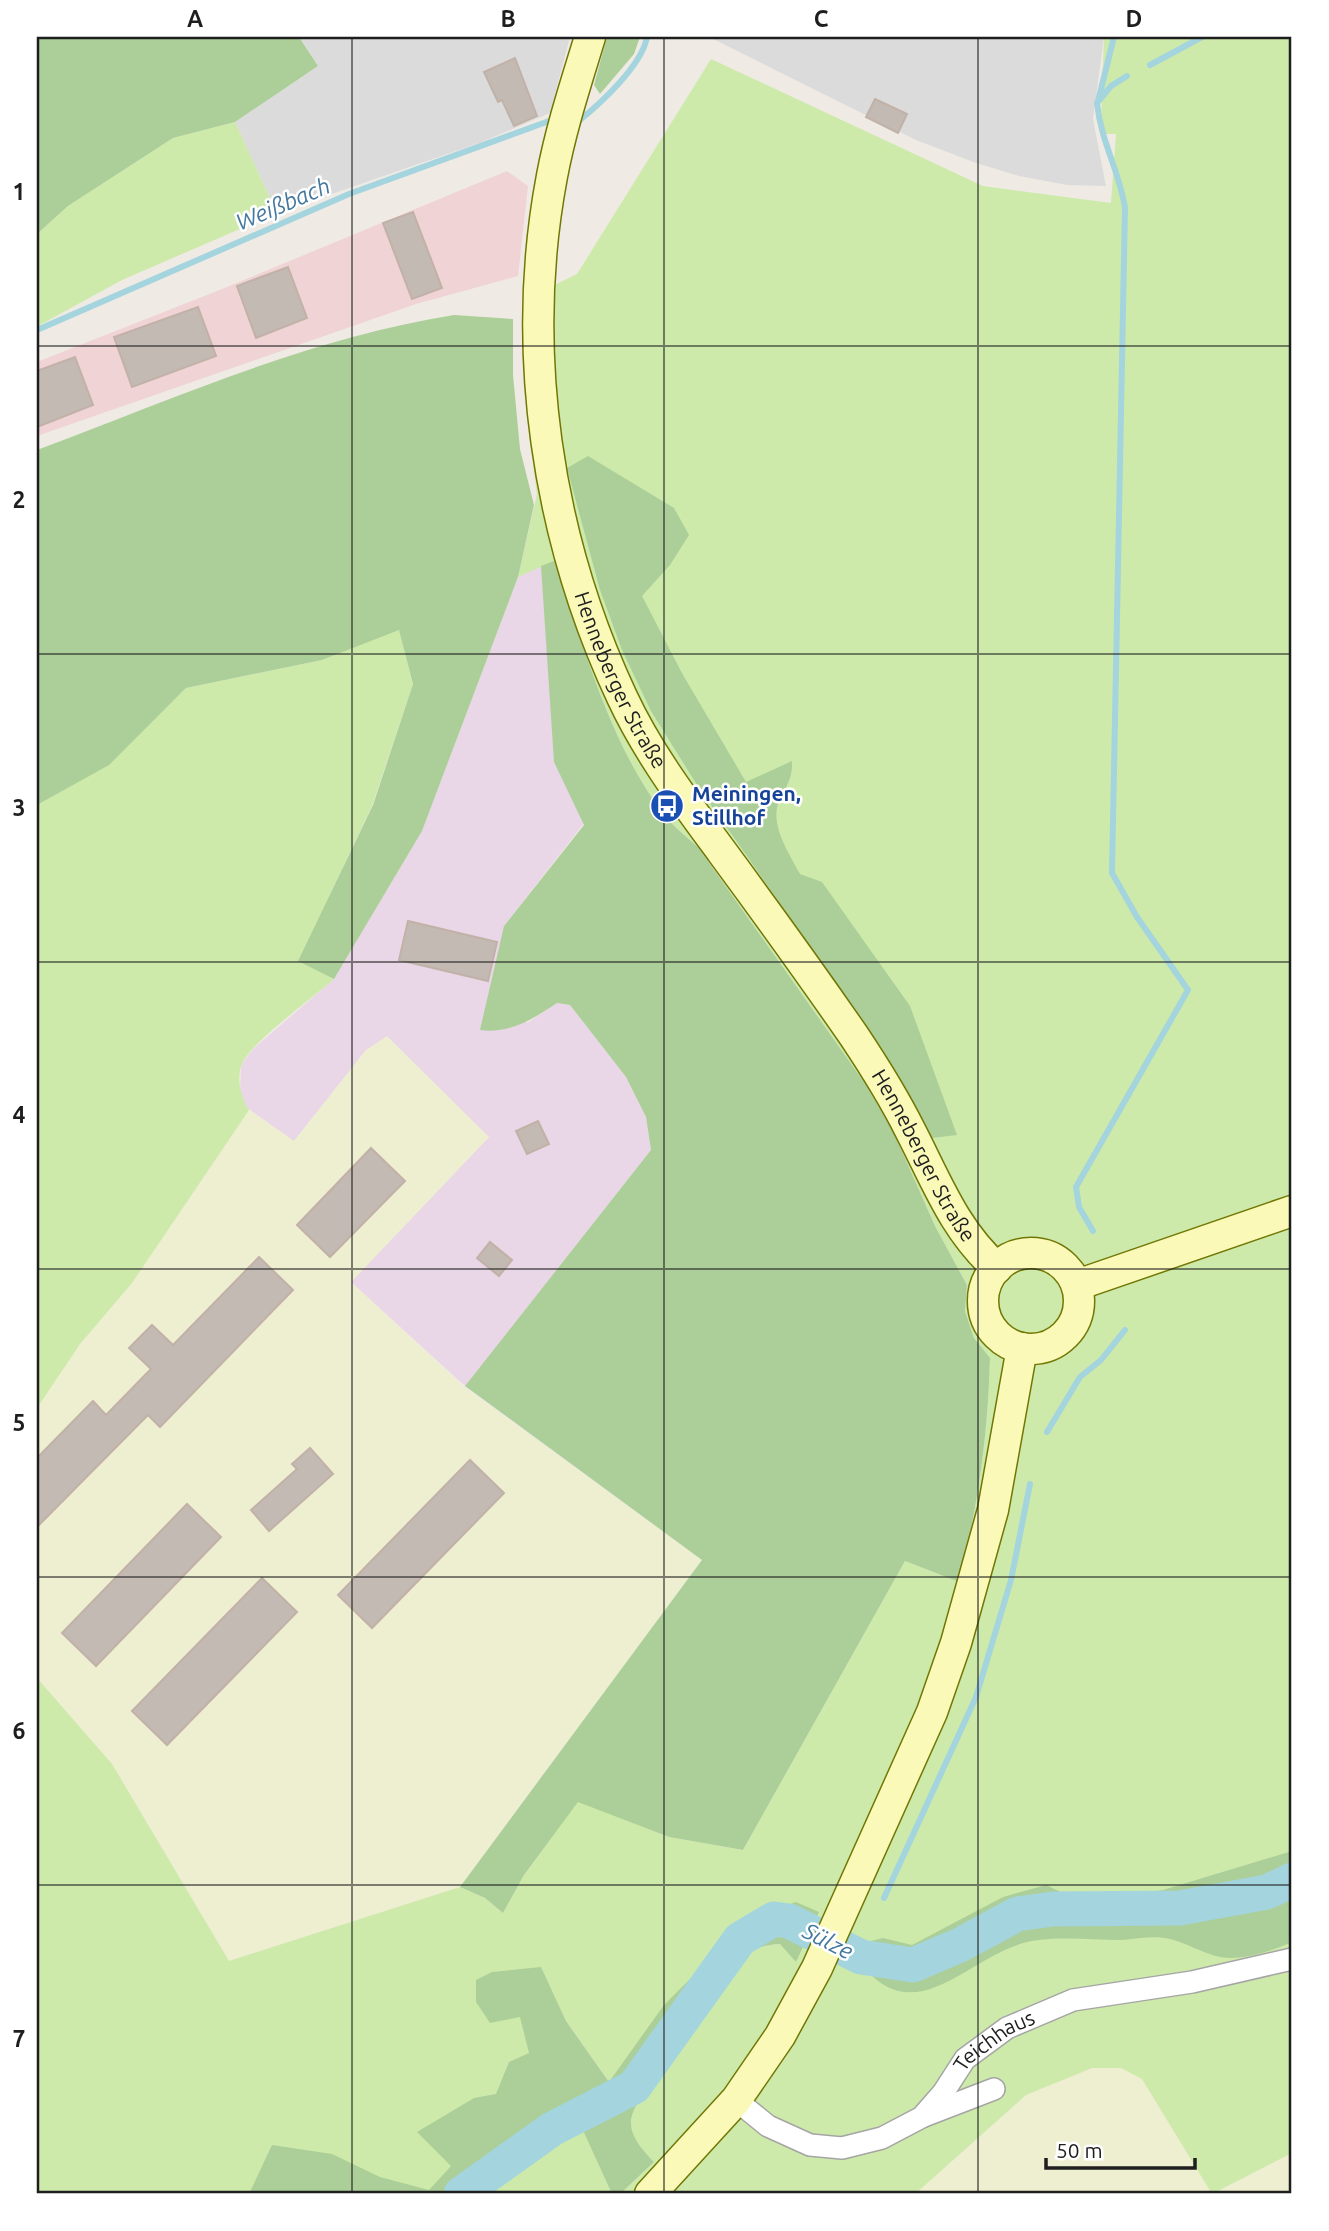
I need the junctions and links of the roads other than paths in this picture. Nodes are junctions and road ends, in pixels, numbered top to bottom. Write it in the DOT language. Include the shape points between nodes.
graph roads {
  1 [pos="590,37"];
  2 [pos="1292,1211"];
  3 [pos="997,1268"];
  4 [pos="1077,1285"];
  5 [pos="1022,1348"];
  6 [pos="1292,1959"];
  7 [pos="994,2089"];
  8 [pos="736,2100"];
  9 [pos="922,2117"];
  10 [pos="650,2194"];
  1 -- 3 [label="main road, Henneberger Straße" via="551,178 539,277 537,345 554,487 586,602 623,698 656,758 865,1052 943,1200 973,1244"];
  2 -- 4 [label="main road"];
  3 -- 4 [label="main road" via="1021,1255 1044,1255 1069,1272"];
  3 -- 5 [label="main road" via="985,1289 987,1319 1000,1338"];
  4 -- 5 [label="main road" via="1078,1311 1072,1327 1047,1347"];
  5 -- 8 [label="main road" via="993,1510 932,1712 817,1968 780,2036"];
  6 -- 9 [label="street, Teichhaus" via="1192,1982 1073,2000 1007,2028 965,2059"];
  7 -- 9 [label="street"];
  8 -- 9 [label="street, Teichhaus" via="768,2126 810,2145 842,2148 882,2138"];
  8 -- 10 [label="main road"];
}
